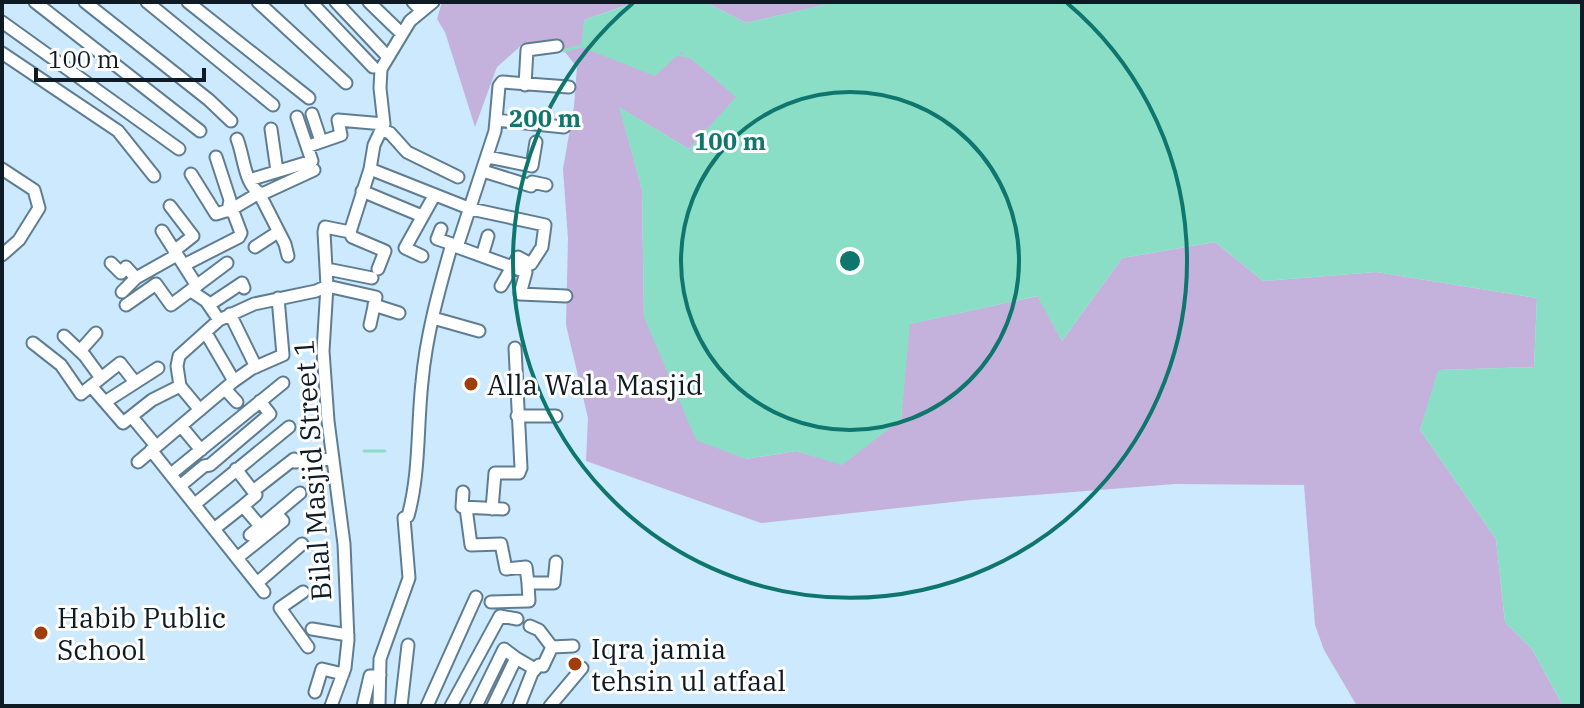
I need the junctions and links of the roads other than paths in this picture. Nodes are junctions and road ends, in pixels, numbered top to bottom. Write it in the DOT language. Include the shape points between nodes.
graph roads {
  1 [pos="35,2"];
  2 [pos="85,2"];
  3 [pos="147,2"];
  4 [pos="188,2"];
  5 [pos="258,2"];
  6 [pos="311,2"];
  7 [pos="336,2"];
  8 [pos="369,2"];
  9 [pos="433,2"];
  10 [pos="418,6"];
  11 [pos="2,22"];
  12 [pos="402,34"];
  13 [pos="557,46"];
  14 [pos="2,53"];
  15 [pos="388,57"];
  16 [pos="377,69"];
  17 [pos="346,83"];
  18 [pos="525,85"];
  19 [pos="569,87"];
  20 [pos="309,98"];
  21 [pos="273,105"];
  22 [pos="312,114"];
  23 [pos="297,117"];
  24 [pos="496,120"];
  25 [pos="231,121"];
  26 [pos="383,125"];
  27 [pos="564,127"];
  28 [pos="271,129"];
  29 [pos="200,131"];
  30 [pos="237,139"];
  31 [pos="536,142"];
  32 [pos="315,144"];
  33 [pos="179,149"];
  34 [pos="216,157"];
  35 [pos="488,157"];
  36 [pos="2,169"];
  37 [pos="370,169"];
  38 [pos="314,170"];
  39 [pos="277,171"];
  40 [pos="483,171"];
  41 [pos="191,174"];
  42 [pos="154,176"];
  43 [pos="458,177"];
  44 [pos="249,180"];
  45 [pos="546,185"];
  46 [pos="362,191"];
  47 [pos="259,193"];
  48 [pos="434,196"];
  49 [pos="170,206"];
  50 [pos="471,209"];
  51 [pos="230,210"];
  52 [pos="422,216"];
  53 [pos="441,229"];
  54 [pos="162,231"];
  55 [pos="278,232"];
  56 [pos="350,232"];
  57 [pos="488,236"];
  58 [pos="454,245"];
  59 [pos="255,247"];
  60 [pos="2,255"];
  61 [pos="288,256"];
  62 [pos="422,256"];
  63 [pos="482,256"];
  64 [pos="178,257"];
  65 [pos="111,263"];
  66 [pos="227,263"];
  67 [pos="512,267"];
  68 [pos="327,269"];
  69 [pos="136,278"];
  70 [pos="327,286"];
  71 [pos="501,286"];
  72 [pos="194,288"];
  73 [pos="244,288"];
  74 [pos="122,292"];
  75 [pos="566,296"];
  76 [pos="278,298"];
  77 [pos="126,305"];
  78 [pos="209,305"];
  79 [pos="374,305"];
  80 [pos="399,313"];
  81 [pos="224,317"];
  82 [pos="433,318"];
  83 [pos="370,325"];
  84 [pos="479,331"];
  85 [pos="96,333"];
  86 [pos="206,333"];
  87 [pos="64,336"];
  88 [pos="33,343"];
  89 [pos="515,348"];
  90 [pos="80,351"];
  91 [pos="256,367"];
  92 [pos="158,368"];
  93 [pos="134,381"];
  94 [pos="96,382"];
  95 [pos="283,383"];
  96 [pos="229,385"];
  97 [pos="180,386"];
  98 [pos="260,401"];
  99 [pos="105,402"];
  100 [pos="237,402"];
  101 [pos="200,410"];
  102 [pos="517,416"];
  103 [pos="556,416"];
  104 [pos="132,417"];
  105 [pos="181,426"];
  106 [pos="289,427"];
  107 [pos="154,448"];
  108 [pos="201,450"];
  109 [pos="332,459"];
  110 [pos="138,462"];
  111 [pos="236,469"];
  112 [pos="171,474"];
  113 [pos="180,486"];
  114 [pos="253,491"];
  115 [pos="463,492"];
  116 [pos="300,493"];
  117 [pos="195,504"];
  118 [pos="243,506"];
  119 [pos="466,508"];
  120 [pos="276,513"];
  121 [pos="260,526"];
  122 [pos="214,529"];
  123 [pos="250,535"];
  124 [pos="302,544"];
  125 [pos="237,558"];
  126 [pos="556,562"];
  127 [pos="528,583"];
  128 [pos="303,592"];
  129 [pos="476,597"];
  130 [pos="491,602"];
  131 [pos="517,619"];
  132 [pos="530,626"];
  133 [pos="312,629"];
  134 [pos="348,635"];
  135 [pos="408,645"];
  136 [pos="573,646"];
  137 [pos="308,647"];
  138 [pos="552,647"];
  139 [pos="516,658"];
  140 [pos="582,668"];
  141 [pos="535,669"];
  142 [pos="343,674"];
  143 [pos="380,675"];
  144 [pos="315,692"];
  145 [pos="331,706"];
  146 [pos="363,706"];
  147 [pos="379,706"];
  148 [pos="401,706"];
  149 [pos="427,706"];
  150 [pos="451,706"];
  151 [pos="476,706"];
  152 [pos="493,706"];
  153 [pos="519,706"];
  154 [pos="550,706"];
  1 -- 29 [label="street"];
  2 -- 25 [label="street"];
  3 -- 21 [label="street"];
  4 -- 20 [label="street"];
  5 -- 17 [label="street"];
  6 -- 16 [label="street"];
  7 -- 15 [label="street"];
  8 -- 12 [label="street"];
  9 -- 10 [label="street"];
  10 -- 12 [label="street"];
  11 -- 33 [label="street"];
  12 -- 15 [label="street"];
  13 -- 18 [label="street" via="527,50"];
  14 -- 42 [label="street" via="118,131"];
  15 -- 16 [label="street"];
  16 -- 26 [label="street"];
  18 -- 19 [label="street"];
  18 -- 24 [label="street" via="502,82"];
  22 -- 32 [label="street"];
  23 -- 32 [label="street"];
  24 -- 27 [label="street"];
  24 -- 35 [label="street"];
  26 -- 32 [label="street" via="338,120 341,135"];
  26 -- 37 [label="street"];
  26 -- 43 [label="street" via="407,152"];
  28 -- 39 [label="street"];
  30 -- 44 [label="street"];
  31 -- 35 [label="street" via="532,166"];
  32 -- 39 [label="street" via="312,161"];
  34 -- 51 [label="street"];
  35 -- 40 [label="street"];
  36 -- 60 [label="street" via="34,190 39,208 19,240"];
  37 -- 46 [label="street"];
  37 -- 48 [label="street"];
  38 -- 47 [label="street"];
  39 -- 44 [label="street"];
  40 -- 45 [label="street" via="531,186"];
  40 -- 50 [label="street"];
  41 -- 51 [label="street" via="216,214"];
  44 -- 47 [label="street"];
  46 -- 52 [label="street"];
  46 -- 56 [label="street"];
  47 -- 51 [label="street"];
  47 -- 55 [label="street"];
  48 -- 50 [label="street"];
  48 -- 52 [label="street"];
  49 -- 64 [label="street" via="193,236"];
  50 -- 58 [label="street"];
  50 -- 67 [label="street" via="545,225 542,247 531,264 518,257"];
  51 -- 64 [label="street" via="239,237"];
  52 -- 62 [label="street" via="405,248"];
  53 -- 58 [label="street" via="437,239"];
  54 -- 64 [label="street"];
  55 -- 59 [label="street"];
  55 -- 61 [label="street"];
  56 -- 68 [label="street, Bilal Masjid Street 1" via="325,227"];
  56 -- 68 [label="street" via="385,251 375,273"];
  57 -- 63 [label="street"];
  58 -- 63 [label="street"];
  58 -- 82 [label="street"];
  63 -- 67 [label="street"];
  64 -- 69 [label="street"];
  64 -- 72 [label="street"];
  65 -- 69 [label="street" via="121,273 126,267"];
  66 -- 72 [label="street"];
  67 -- 71 [label="street"];
  67 -- 75 [label="street" via="526,272 520,294"];
  68 -- 70 [label="street, Bilal Masjid Street 1"];
  69 -- 74 [label="street"];
  70 -- 76 [label="street"];
  70 -- 79 [label="street" via="376,297"];
  70 -- 109 [label="street, Bilal Masjid Street 1" via="323,351"];
  72 -- 77 [label="street" via="171,305 156,284"];
  72 -- 78 [label="street"];
  73 -- 78 [label="street" via="242,283"];
  76 -- 81 [label="street"];
  76 -- 91 [label="street" via="283,355"];
  78 -- 81 [label="street"];
  79 -- 80 [label="street"];
  79 -- 83 [label="street"];
  81 -- 86 [label="street"];
  81 -- 91 [label="street"];
  82 -- 84 [label="street"];
  82 -- 143 [label="street" via="422,379 414,493 404,518 409,578 380,659"];
  85 -- 90 [label="street"];
  86 -- 96 [label="street"];
  86 -- 97 [label="street" via="179,356"];
  87 -- 90 [label="street"];
  88 -- 94 [label="street" via="61,365 81,394"];
  89 -- 102 [label="street"];
  90 -- 94 [label="street"];
  91 -- 96 [label="street"];
  92 -- 93 [label="street"];
  93 -- 94 [label="street" via="120,363"];
  93 -- 99 [label="street"];
  94 -- 99 [label="street"];
  95 -- 98 [label="street"];
  96 -- 100 [label="street"];
  96 -- 101 [label="street"];
  97 -- 101 [label="street"];
  97 -- 104 [label="street"];
  98 -- 108 [label="street"];
  98 -- 113 [label="street" via="270,414"];
  99 -- 104 [label="street" via="123,423"];
  101 -- 105 [label="street"];
  102 -- 103 [label="street"];
  102 -- 119 [label="street" via="519,473 495,473 498,509"];
  104 -- 107 [label="street"];
  105 -- 107 [label="street"];
  105 -- 108 [label="street"];
  106 -- 111 [label="street"];
  107 -- 110 [label="street"];
  107 -- 112 [label="street"];
  108 -- 112 [label="street"];
  109 -- 114 [label="street" via="294,461"];
  109 -- 134 [label="street, Bilal Masjid Street 1" via="344,544"];
  111 -- 114 [label="street"];
  111 -- 117 [label="street"];
  112 -- 113 [label="street"];
  113 -- 117 [label="street"];
  114 -- 118 [label="street" via="256,495"];
  115 -- 119 [label="street"];
  116 -- 120 [label="street"];
  117 -- 122 [label="street"];
  118 -- 121 [label="street"];
  118 -- 122 [label="street"];
  119 -- 127 [label="street" via="471,545 501,544 506,569 526,567"];
  120 -- 121 [label="street"];
  120 -- 125 [label="street" via="283,521"];
  121 -- 123 [label="street"];
  122 -- 125 [label="street"];
  124 -- 125 [label="street" via="261,587"];
  126 -- 127 [label="street" via="554,583"];
  127 -- 130 [label="street" via="529,601"];
  128 -- 137 [label="street" via="280,608"];
  129 -- 149 [label="street"];
  131 -- 150 [label="street" via="500,616"];
  132 -- 138 [label="street"];
  133 -- 134 [label="street"];
  134 -- 142 [label="street, Bilal Masjid Street 1"];
  135 -- 148 [label="street"];
  136 -- 138 [label="street"];
  138 -- 141 [label="street" via="543,666"];
  139 -- 141 [label="street"];
  139 -- 151 [label="street" via="504,649"];
  139 -- 152 [label="street"];
  140 -- 154 [label="street"];
  141 -- 153 [label="street"];
  142 -- 144 [label="street" via="322,669"];
  142 -- 145 [label="street, Bilal Masjid Street 1"];
  143 -- 146 [label="street" via="370,676"];
  143 -- 147 [label="street"];
}
